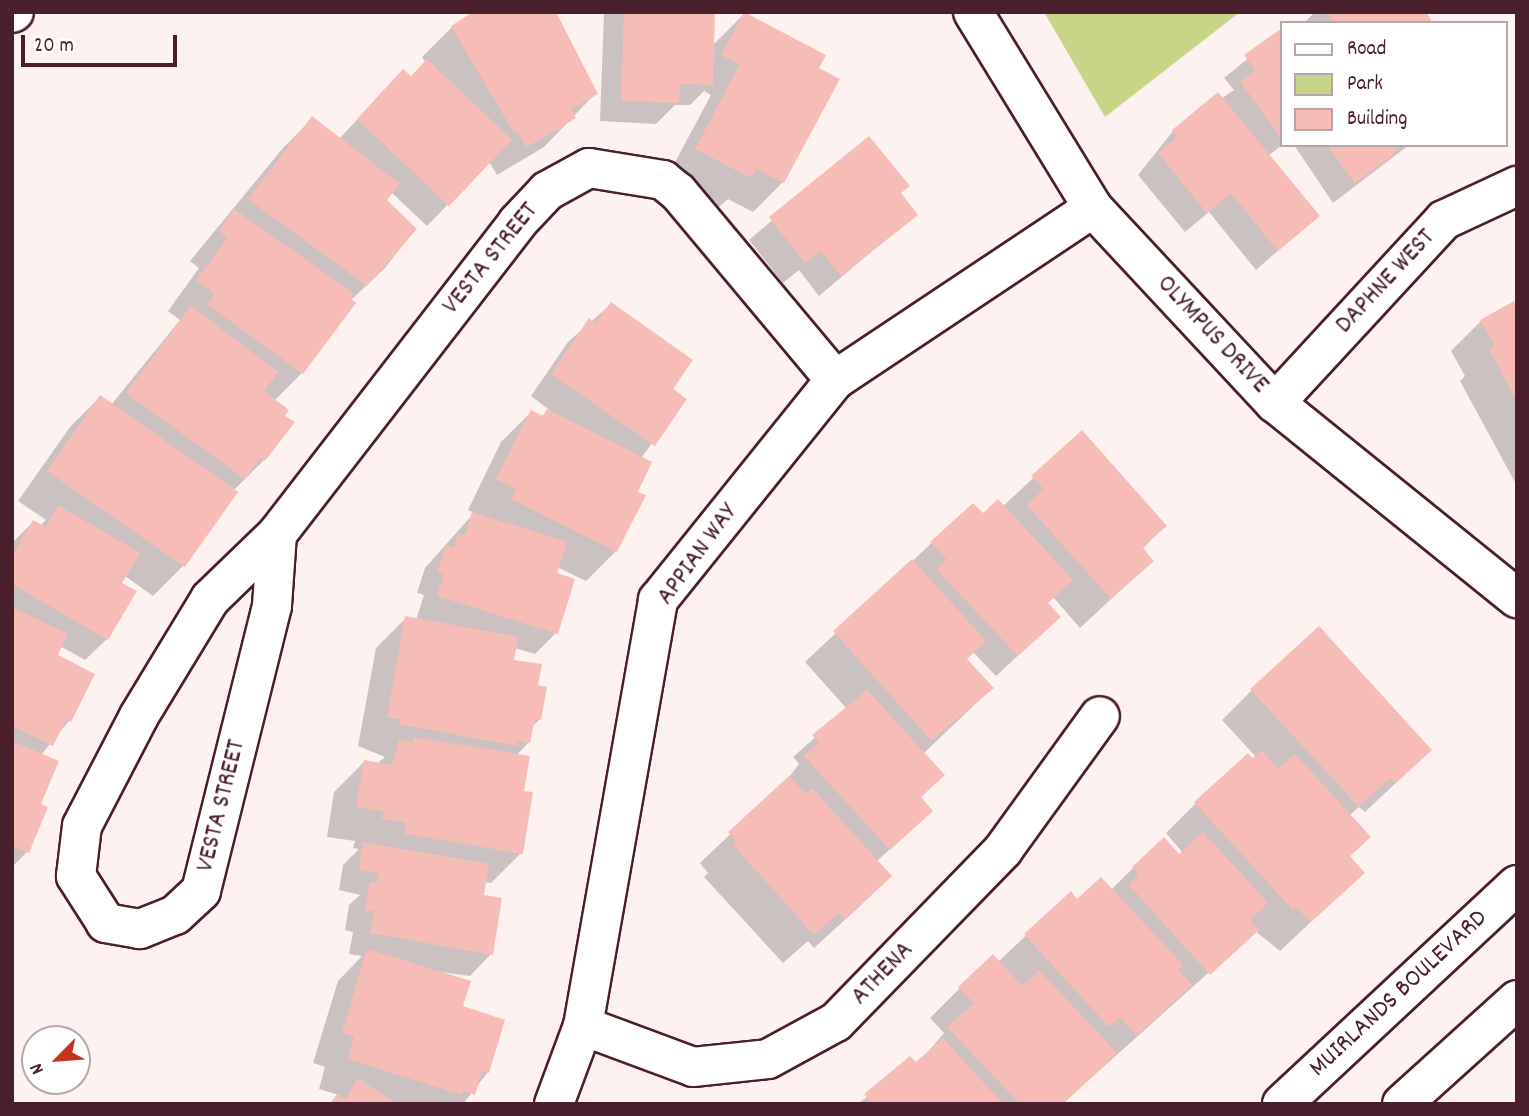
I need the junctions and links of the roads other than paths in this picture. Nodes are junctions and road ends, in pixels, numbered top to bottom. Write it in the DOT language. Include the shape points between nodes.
graph roads {
  1 [pos="972,12"];
  2 [pos="1517,186"];
  3 [pos="1093,208"];
  4 [pos="835,380"];
  5 [pos="1275,403"];
  6 [pos="277,534"];
  7 [pos="1517,598"];
  8 [pos="1100,716"];
  9 [pos="1517,885"];
  10 [pos="1517,1000"];
  11 [pos="583,1026"];
  12 [pos="554,1104"];
  13 [pos="1282,1104"];
  14 [pos="1402,1104"];
  1 -- 3 [label="street, OLYMPUS DRIVE"];
  2 -- 5 [label="street, DAPHNE WEST" via="1444,220"];
  3 -- 4 [label="street, APPIAN WAY"];
  3 -- 5 [label="street, OLYMPUS DRIVE"];
  4 -- 6 [label="street, VESTA STREET" via="677,192 642,174 589,168 547,191 517,223"];
  4 -- 11 [label="street, APPIAN WAY" via="658,600"];
  5 -- 7 [label="street, OLYMPUS DRIVE"];
  6 -- 6 [label="street, VESTA STREET" via="210,599 139,716 82,826 76,876 106,923 140,929 175,915 201,891 272,606"];
  8 -- 11 [label="street, ATHENA" via="1003,850 836,1022 768,1059 693,1067"];
  9 -- 13 [label="street, MUIRLANDS BOULEVARD"];
  10 -- 14 [label="street"];
  11 -- 12 [label="street, APPIAN WAY"];
}
